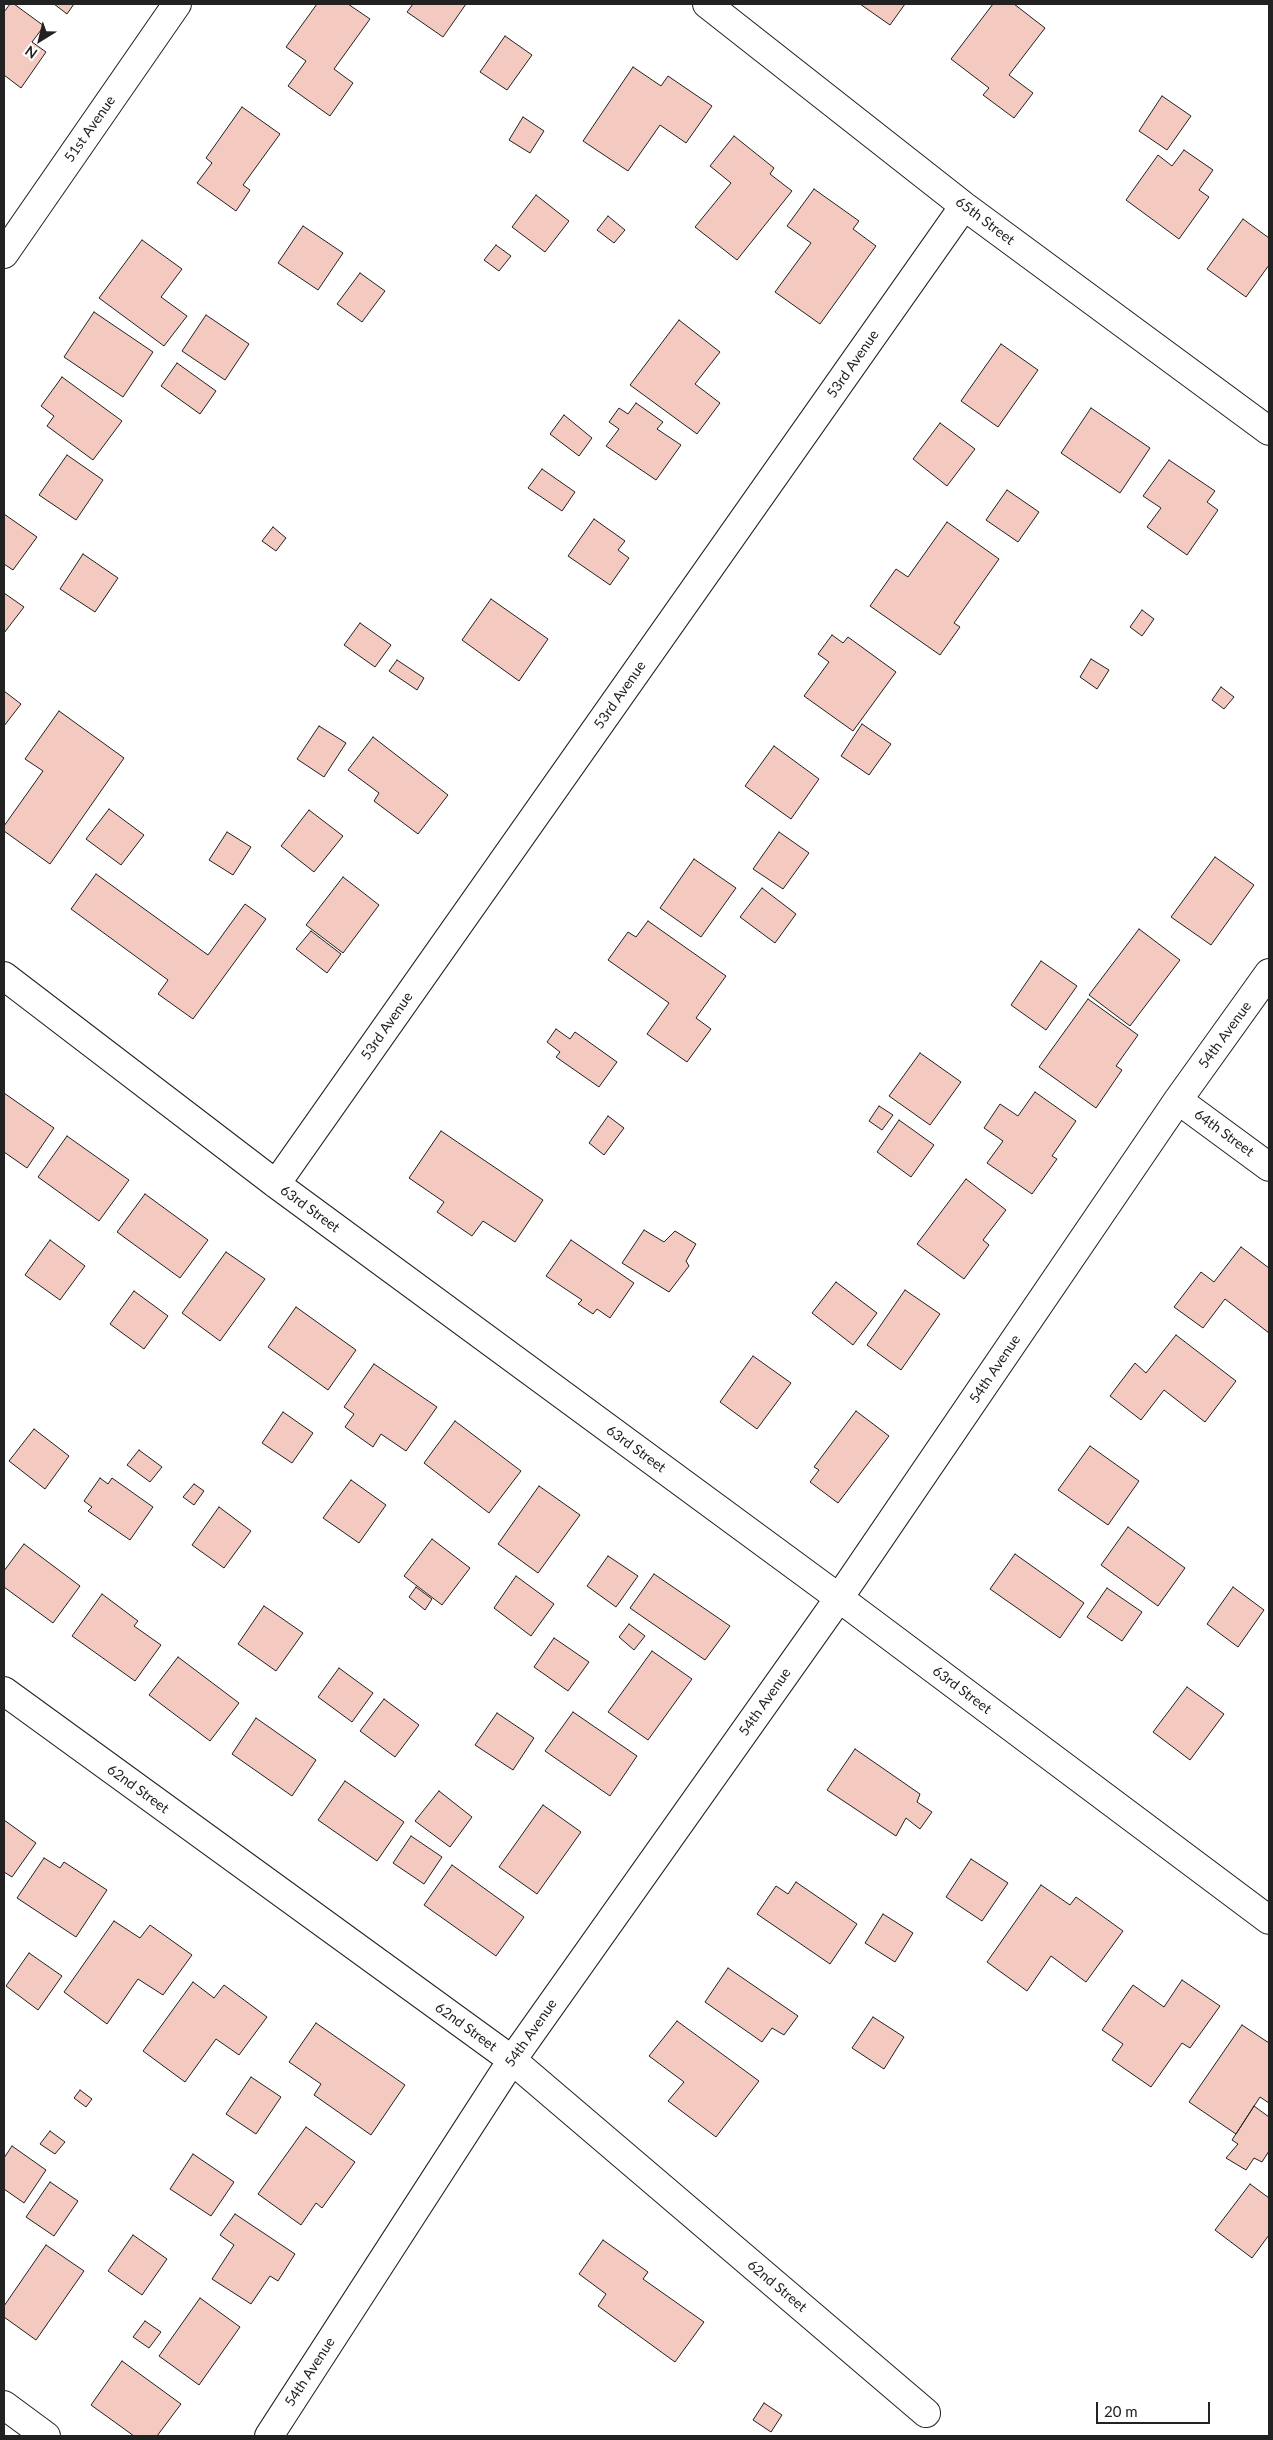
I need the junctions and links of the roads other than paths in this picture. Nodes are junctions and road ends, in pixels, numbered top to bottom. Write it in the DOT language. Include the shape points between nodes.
graph roads {
  1 [pos="177,4"];
  2 [pos="707,4"];
  3 [pos="964,206"];
  4 [pos="4,254"];
  5 [pos="1269,431"];
  6 [pos="1269,973"];
  7 [pos="4,976"];
  8 [pos="1178,1100"];
  9 [pos="1269,1167"];
  10 [pos="276,1184"];
  11 [pos="839,1598"];
  12 [pos="4,1691"];
  13 [pos="1269,1920"];
  14 [pos="512,2060"];
  15 [pos="4,2405"];
  16 [pos="926,2413"];
  17 [pos="46,2436"];
  18 [pos="269,2436"];
  1 -- 4 [label="street, 51st Avenue"];
  2 -- 3 [label="street, 65th Street"];
  3 -- 5 [label="street, 65th Street"];
  3 -- 10 [label="street, 53rd Avenue"];
  6 -- 8 [label="street, 54th Avenue"];
  7 -- 10 [label="street, 63rd Street"];
  8 -- 9 [label="street, 64th Street"];
  8 -- 11 [label="street, 54th Avenue"];
  10 -- 11 [label="street, 63rd Street"];
  11 -- 13 [label="street, 63rd Street"];
  11 -- 14 [label="street, 54th Avenue"];
  12 -- 14 [label="street, 62nd Street"];
  14 -- 16 [label="street, 62nd Street"];
  14 -- 18 [label="street, 54th Avenue"];
  15 -- 17 [label="street"];
}
